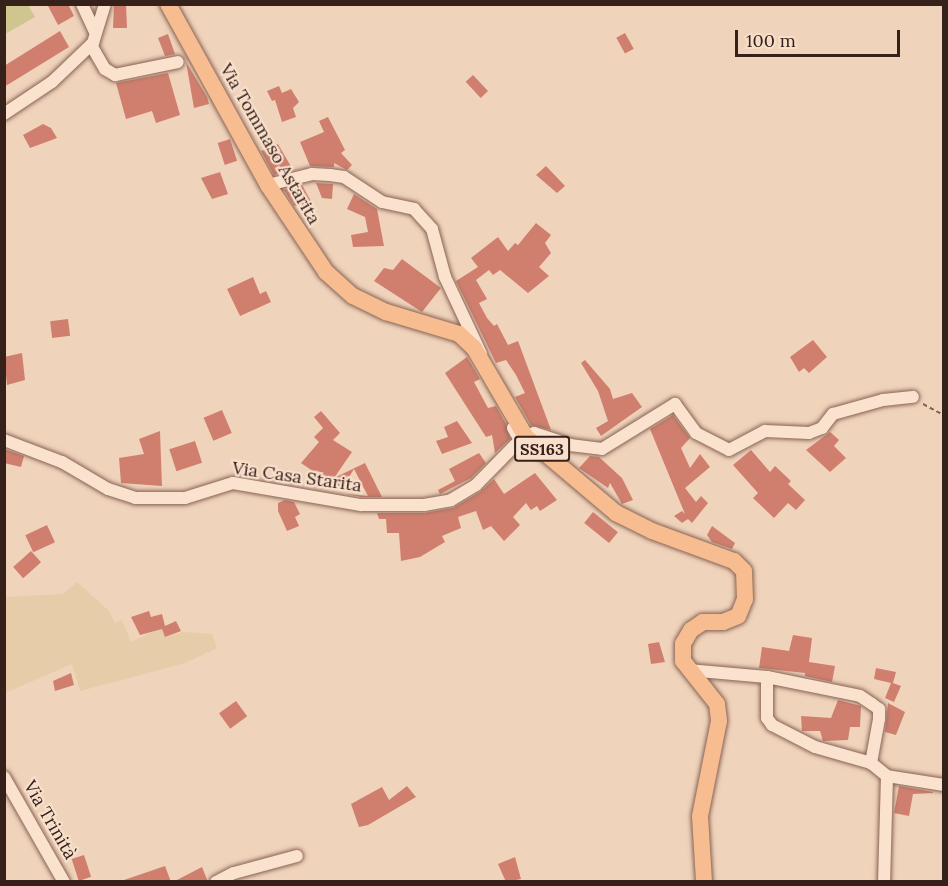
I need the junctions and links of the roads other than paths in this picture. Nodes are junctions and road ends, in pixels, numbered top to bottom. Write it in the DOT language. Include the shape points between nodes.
graph roads {
  1 [pos="81,4"];
  2 [pos="105,4"];
  3 [pos="168,4"];
  4 [pos="95,32"];
  5 [pos="91,45"];
  6 [pos="178,62"];
  7 [pos="4,114"];
  8 [pos="268,185"];
  9 [pos="484,365"];
  10 [pos="500,393"];
  11 [pos="913,397"];
  12 [pos="526,437"];
  13 [pos="4,440"];
  14 [pos="688,670"];
  15 [pos="767,678"];
  16 [pos="871,764"];
  17 [pos="887,776"];
  18 [pos="4,777"];
  19 [pos="944,785"];
  20 [pos="297,856"];
  21 [pos="64,882"];
  22 [pos="216,882"];
  23 [pos="704,882"];
  24 [pos="884,882"];
  1 -- 4 [label="street"];
  2 -- 4 [label="street"];
  3 -- 8 [label="main road, Via Tommaso Astarita / SS163"];
  4 -- 5 [label="street"];
  5 -- 6 [label="street" via="105,69 116,75"];
  5 -- 7 [label="street" via="52,82"];
  8 -- 9 [label="main road, Via Tommaso Astarita / SS163" via="326,272 353,296 386,312 459,334"];
  8 -- 9 [label="street" via="312,174 344,177 382,202 414,208 432,229 445,277 476,337"];
  9 -- 10 [label="main road, Via Tommaso Astarita / SS163"];
  10 -- 12 [label="main road, Via Tommaso Astarita / SS163"];
  10 -- 13 [label="street, Via Casa Starita" via="494,398 520,440 476,485 438,504 361,505 233,483 185,498 135,498"];
  11 -- 12 [label="street" via="883,400 840,412 809,433 765,431 729,450 696,433 675,404 602,448 570,445 534,433"];
  12 -- 14 [label="main road, Via Tommaso Astarita / SS163" via="616,513 651,531 734,561 744,571 745,599 738,616 723,622 703,622 691,630 682,654"];
  14 -- 15 [label="street"];
  14 -- 23 [label="main road" via="717,704 719,721 700,816"];
  15 -- 16 [label="street" via="767,718 772,725 815,747"];
  15 -- 16 [label="street" via="860,696 879,709"];
  16 -- 17 [label="street"];
  17 -- 19 [label="street"];
  17 -- 24 [label="street"];
  18 -- 21 [label="street, Via Trinità"];
  20 -- 22 [label="street" via="234,873"];
}
